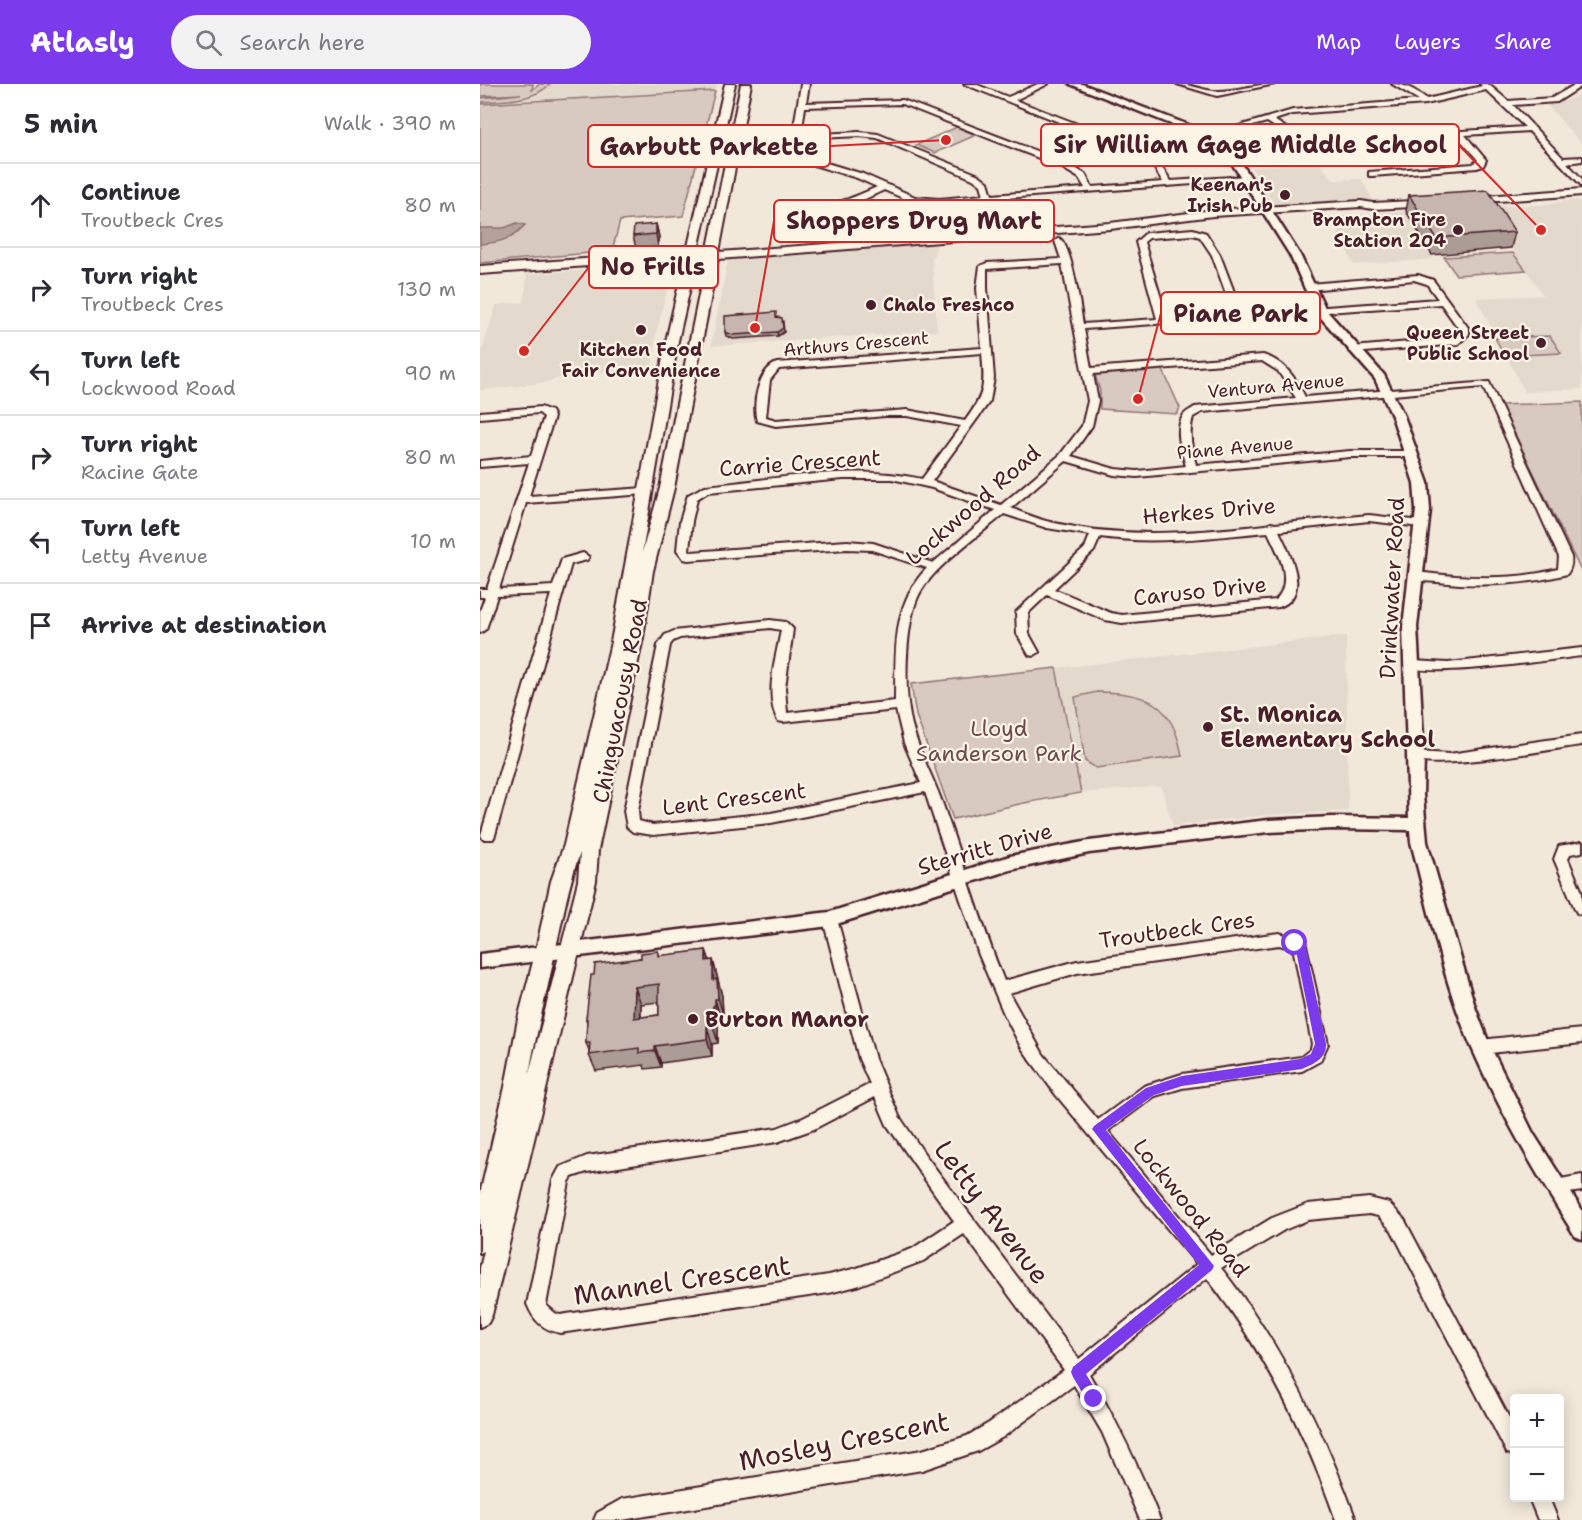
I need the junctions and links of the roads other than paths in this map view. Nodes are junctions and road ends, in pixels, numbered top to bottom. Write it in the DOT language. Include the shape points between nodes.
graph roads {
  1 [pos="730,84"];
  2 [pos="746,84"];
  3 [pos="806,84"];
  4 [pos="968,84"];
  5 [pos="1044,84"];
  6 [pos="1074,84"];
  7 [pos="1181,84"];
  8 [pos="1271,84"];
  9 [pos="1395,84"];
  10 [pos="1579,84"];
  11 [pos="1487,86"];
  12 [pos="1008,100"];
  13 [pos="1426,102"];
  14 [pos="1507,104"];
  15 [pos="802,105"];
  16 [pos="1268,119"];
  17 [pos="1530,129"];
  18 [pos="1460,133"];
  19 [pos="1209,136"];
  20 [pos="798,137"];
  21 [pos="1582,159"];
  22 [pos="1560,161"];
  23 [pos="1372,174"];
  24 [pos="1247,178"];
  25 [pos="1167,184"];
  26 [pos="1582,184"];
  27 [pos="883,187"];
  28 [pos="1090,190"];
  29 [pos="1582,192"];
  30 [pos="989,197"];
  31 [pos="1463,200"];
  32 [pos="1443,202"];
  33 [pos="796,206"];
  34 [pos="1268,213"];
  35 [pos="1107,220"];
  36 [pos="1123,223"];
  37 [pos="1092,227"];
  38 [pos="1051,230"];
  39 [pos="914,238"];
  40 [pos="1059,241"];
  41 [pos="712,253"];
  42 [pos="691,255"];
  43 [pos="1066,261"];
  44 [pos="480,270"];
  45 [pos="1309,287"];
  46 [pos="1445,302"];
  47 [pos="1321,311"];
  48 [pos="1239,316"];
  49 [pos="1163,321"];
  50 [pos="1078,327"];
  51 [pos="987,350"];
  52 [pos="1353,350"];
  53 [pos="1087,371"];
  54 [pos="1386,392"];
  55 [pos="1302,400"];
  56 [pos="480,415"];
  57 [pos="967,424"];
  58 [pos="1412,454"];
  59 [pos="1064,458"];
  60 [pos="536,459"];
  61 [pos="480,464"];
  62 [pos="1192,468"];
  63 [pos="925,483"];
  64 [pos="645,491"];
  65 [pos="523,500"];
  66 [pos="1003,510"];
  67 [pos="1421,524"];
  68 [pos="1271,526"];
  69 [pos="1096,533"];
  70 [pos="583,557"];
  71 [pos="935,567"];
  72 [pos="1416,576"];
  73 [pos="557,590"];
  74 [pos="1045,590"];
  75 [pos="486,592"];
  76 [pos="480,629"];
  77 [pos="1033,652"];
  78 [pos="1582,652"];
  79 [pos="1412,665"];
  80 [pos="902,705"];
  81 [pos="1582,740"];
  82 [pos="1416,757"];
  83 [pos="930,786"];
  84 [pos="1417,824"];
  85 [pos="489,835"];
  86 [pos="1582,847"];
  87 [pos="960,878"];
  88 [pos="1582,909"];
  89 [pos="830,919"];
  90 [pos="571,951"];
  91 [pos="545,954"];
  92 [pos="480,961"];
  93 [pos="1000,989"];
  94 [pos="1582,1036"];
  95 [pos="1481,1047"];
  96 [pos="878,1088"];
  97 [pos="1098,1129"];
  98 [pos="1582,1183"];
  99 [pos="1556,1187"];
  100 [pos="967,1222"];
  101 [pos="1582,1228"];
  102 [pos="480,1242"];
  103 [pos="1208,1266"];
  104 [pos="480,1315"];
  105 [pos="1077,1372"];
  106 [pos="1510,1437"];
  107 [pos="1541,1502"];
  108 [pos="603,1520"];
  109 [pos="1150,1520"];
  110 [pos="1346,1520"];
  111 [pos="1548,1520"];
  1 -- 42 [label="main road, Chinguacousy Road"];
  2 -- 41 [label="main road, Chinguacousy Road"];
  3 -- 15 [label="street"];
  4 -- 12 [label="street"];
  5 -- 12 [label="street"];
  6 -- 19 [label="street, Drinkwater Road"];
  7 -- 8 [label="street" via="1217,94"];
  9 -- 13 [label="street"];
  10 -- 14 [label="street" via="1554,100"];
  11 -- 13 [label="street"];
  11 -- 14 [label="street"];
  12 -- 25 [label="street" via="1137,150 1161,168"];
  13 -- 16 [label="street" via="1293,112"];
  14 -- 17 [label="street"];
  15 -- 20 [label="street"];
  15 -- 28 [label="street" via="903,102 1062,164 1082,176"];
  16 -- 18 [label="street" via="1304,143"];
  16 -- 19 [label="street"];
  17 -- 18 [label="street"];
  17 -- 22 [label="street"];
  18 -- 23 [label="street" via="1482,160 1480,164"];
  19 -- 24 [label="street, Drinkwater Road" via="1233,155"];
  20 -- 27 [label="street" via="798,153 807,160"];
  20 -- 30 [label="street" via="878,135 976,177 985,184"];
  21 -- 22 [label="street"];
  22 -- 26 [label="street"];
  24 -- 25 [label="street"];
  24 -- 34 [label="street, Drinkwater Road"];
  25 -- 28 [label="street"];
  27 -- 30 [label="street" via="927,201"];
  27 -- 33 [label="street" via="829,209 811,211"];
  28 -- 30 [label="street"];
  29 -- 31 [label="main road"];
  32 -- 34 [label="main road"];
  34 -- 36 [label="main road"];
  34 -- 45 [label="street, Drinkwater Road" via="1296,256"];
  35 -- 36 [label="main road"];
  35 -- 38 [label="main road"];
  35 -- 39 [label="main road"];
  36 -- 37 [label="main road"];
  37 -- 38 [label="main road"];
  37 -- 40 [label="main road" via="1069,230"];
  38 -- 39 [label="main road"];
  38 -- 40 [label="main road"];
  39 -- 41 [label="main road"];
  40 -- 43 [label="street, Lockwood Road"];
  41 -- 42 [label="main road"];
  41 -- 90 [label="main road, Chinguacousy Road"];
  42 -- 44 [label="main road" via="624,263 615,260"];
  42 -- 64 [label="main road, Chinguacousy Road"];
  43 -- 50 [label="street, Lockwood Road"];
  43 -- 51 [label="street" via="983,268"];
  45 -- 46 [label="street" via="1415,278 1430,282"];
  45 -- 47 [label="street, Drinkwater Road"];
  46 -- 47 [label="street"];
  46 -- 52 [label="street" via="1464,329 1458,341"];
  47 -- 48 [label="street"];
  47 -- 52 [label="street, Drinkwater Road"];
  48 -- 49 [label="street"];
  48 -- 49 [label="street" via="1216,255 1203,234 1193,232 1146,236 1140,242"];
  49 -- 50 [label="street"];
  50 -- 53 [label="street, Lockwood Road"];
  51 -- 57 [label="street" via="989,378 985,401"];
  51 -- 57 [label="street, Arthurs Crescent" via="777,366 766,375 760,414 761,419 777,423 907,413"];
  52 -- 54 [label="street, Drinkwater Road" via="1377,374"];
  53 -- 55 [label="street" via="1263,358 1275,363"];
  53 -- 59 [label="street, Lockwood Road" via="1093,401 1087,426"];
  54 -- 55 [label="street, Ventura Avenue"];
  54 -- 58 [label="street, Drinkwater Road"];
  54 -- 72 [label="street, Ventura Avenue" via="1486,384 1566,565 1563,571 1520,579 1457,581"];
  55 -- 62 [label="street, Ventura Avenue" via="1190,413 1185,434"];
  56 -- 60 [label="street" via="545,411 549,417"];
  57 -- 63 [label="street"];
  58 -- 62 [label="street, Piane Avenue" via="1350,454"];
  58 -- 67 [label="street, Drinkwater Road" via="1421,483"];
  59 -- 62 [label="street, Piane Avenue" via="1137,474"];
  59 -- 66 [label="street, Lockwood Road"];
  60 -- 61 [label="street"];
  60 -- 65 [label="street"];
  63 -- 66 [label="street, Carrie Crescent"];
  63 -- 71 [label="street, Carrie Crescent" via="874,474 705,489 692,497 683,550 694,557 847,544"];
  64 -- 65 [label="street"];
  64 -- 91 [label="main road, Chinguacousy Road" via="619,642"];
  65 -- 75 [label="street"];
  66 -- 69 [label="street, Herkes Drive" via="1047,525"];
  66 -- 71 [label="street, Lockwood Road"];
  67 -- 68 [label="street, Herkes Drive" via="1369,518"];
  67 -- 72 [label="street, Drinkwater Road"];
  68 -- 69 [label="street, Herkes Drive" via="1183,537"];
  68 -- 74 [label="street, Caruso Drive" via="1291,572 1291,589 1280,603 1122,619 1108,617"];
  69 -- 74 [label="street" via="1090,549"];
  70 -- 73 [label="street" via="567,562"];
  71 -- 80 [label="street, Lockwood Road" via="917,587 901,633"];
  72 -- 79 [label="street, Drinkwater Road" via="1410,627"];
  73 -- 75 [label="street"];
  73 -- 85 [label="street"];
  74 -- 77 [label="street" via="1022,612 1024,641"];
  75 -- 76 [label="street"];
  78 -- 79 [label="street" via="1448,667"];
  79 -- 82 [label="street, Drinkwater Road"];
  80 -- 83 [label="street, Lockwood Road" via="906,727"];
  80 -- 83 [label="street, Lent Crescent" via="783,718 778,699 785,627 770,624 678,634 664,645 631,811 632,823 653,830 771,818"];
  81 -- 82 [label="street" via="1449,759"];
  82 -- 84 [label="street, Drinkwater Road"];
  83 -- 87 [label="street, Lockwood Road"];
  84 -- 87 [label="street, Sterritt Drive" via="1295,824 1195,833 1037,856"];
  84 -- 95 [label="street, Drinkwater Road" via="1427,872"];
  86 -- 88 [label="street" via="1564,850 1562,859"];
  87 -- 89 [label="street, Sterritt Drive"];
  87 -- 93 [label="street, Lockwood Road"];
  89 -- 90 [label="street, Sterritt Drive"];
  89 -- 96 [label="street, Letty Avenue" via="853,1015"];
  90 -- 91 [label="street, Sterritt Drive"];
  90 -- 104 [label="main road, Chinguacousy Road"];
  91 -- 92 [label="street, Sterritt Drive"];
  91 -- 102 [label="main road, Chinguacousy Road"];
  93 -- 97 [label="street, Lockwood Road" via="1028,1044 1054,1083"];
  93 -- 97 [label="street, Troutbeck Cres" via="1077,967 1133,958 1279,939 1301,949 1320,1044 1315,1058 1302,1064 1182,1081 1150,1091"];
  94 -- 95 [label="street"];
  95 -- 99 [label="street, Drinkwater Road" via="1510,1111"];
  96 -- 100 [label="street, Letty Avenue" via="920,1161"];
  96 -- 100 [label="street, Mannel Crescent" via="808,1124 777,1135 587,1164 566,1172 561,1180 538,1309 552,1323 560,1324 820,1286 917,1255"];
  97 -- 103 [label="street, Lockwood Road"];
  98 -- 99 [label="street"];
  99 -- 101 [label="street, Drinkwater Road"];
  100 -- 105 [label="street, Letty Avenue"];
  103 -- 105 [label="street, Mosley Crescent"];
  103 -- 106 [label="street, Mosley Crescent" via="1258,1234 1308,1212 1364,1206 1383,1209 1398,1225"];
  103 -- 110 [label="street, Lockwood Road" via="1246,1316 1299,1408"];
  105 -- 108 [label="street, Mosley Crescent" via="996,1430 948,1452 922,1460 622,1509"];
  105 -- 109 [label="street, Letty Avenue" via="1122,1451"];
  107 -- 111 [label="street"];
}
